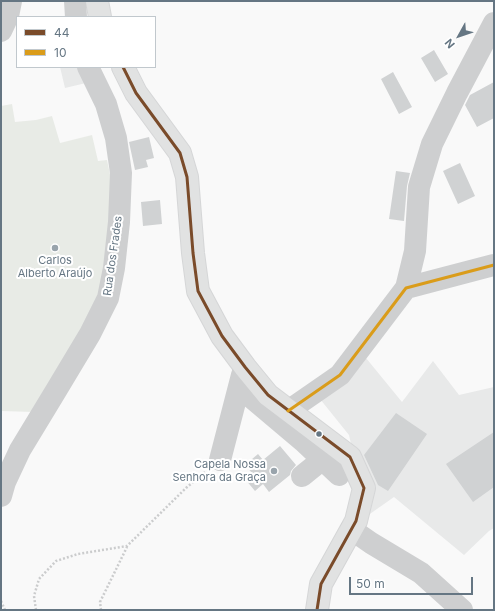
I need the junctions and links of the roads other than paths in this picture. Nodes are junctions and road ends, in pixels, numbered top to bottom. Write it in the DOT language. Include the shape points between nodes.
graph roads {
  1 [pos="11,1"];
  2 [pos="75,1"];
  3 [pos="97,1"];
  4 [pos="76,16"];
  5 [pos="100,16"];
  6 [pos="494,23"];
  7 [pos="1,31"];
  8 [pos="88,68"];
  9 [pos="124,68"];
  10 [pos="494,266"];
  11 [pos="406,288"];
  12 [pos="242,377"];
  13 [pos="288,411"];
  14 [pos="323,459"];
  15 [pos="220,460"];
  16 [pos="339,475"];
  17 [pos="302,476"];
  18 [pos="1,496"];
  19 [pos="351,529"];
  20 [pos="317,610"];
  21 [pos="462,610"];
  1 -- 7 [label="street"];
  2 -- 4 [label="street"];
  3 -- 5 [label="main road"];
  6 -- 11 [label="street" via="432,144 419,187 415,251"];
  8 -- 18 [label="street, Rua dos Frades" via="106,104 116,138 121,173 119,222 108,298 90,334 20,450"];
  9 -- 12 [label="main road" via="136,93 180,153 187,177 198,290"];
  10 -- 11 [label="street"];
  11 -- 13 [label="street" via="340,374"];
  12 -- 13 [label="main road"];
  12 -- 14 [label="street"];
  12 -- 15 [label="street"];
  13 -- 19 [label="main road" via="350,457 364,488 356,521"];
  14 -- 16 [label="street"];
  14 -- 17 [label="street"];
  19 -- 20 [label="main road" via="321,584"];
  19 -- 21 [label="street" via="421,574"];
}
